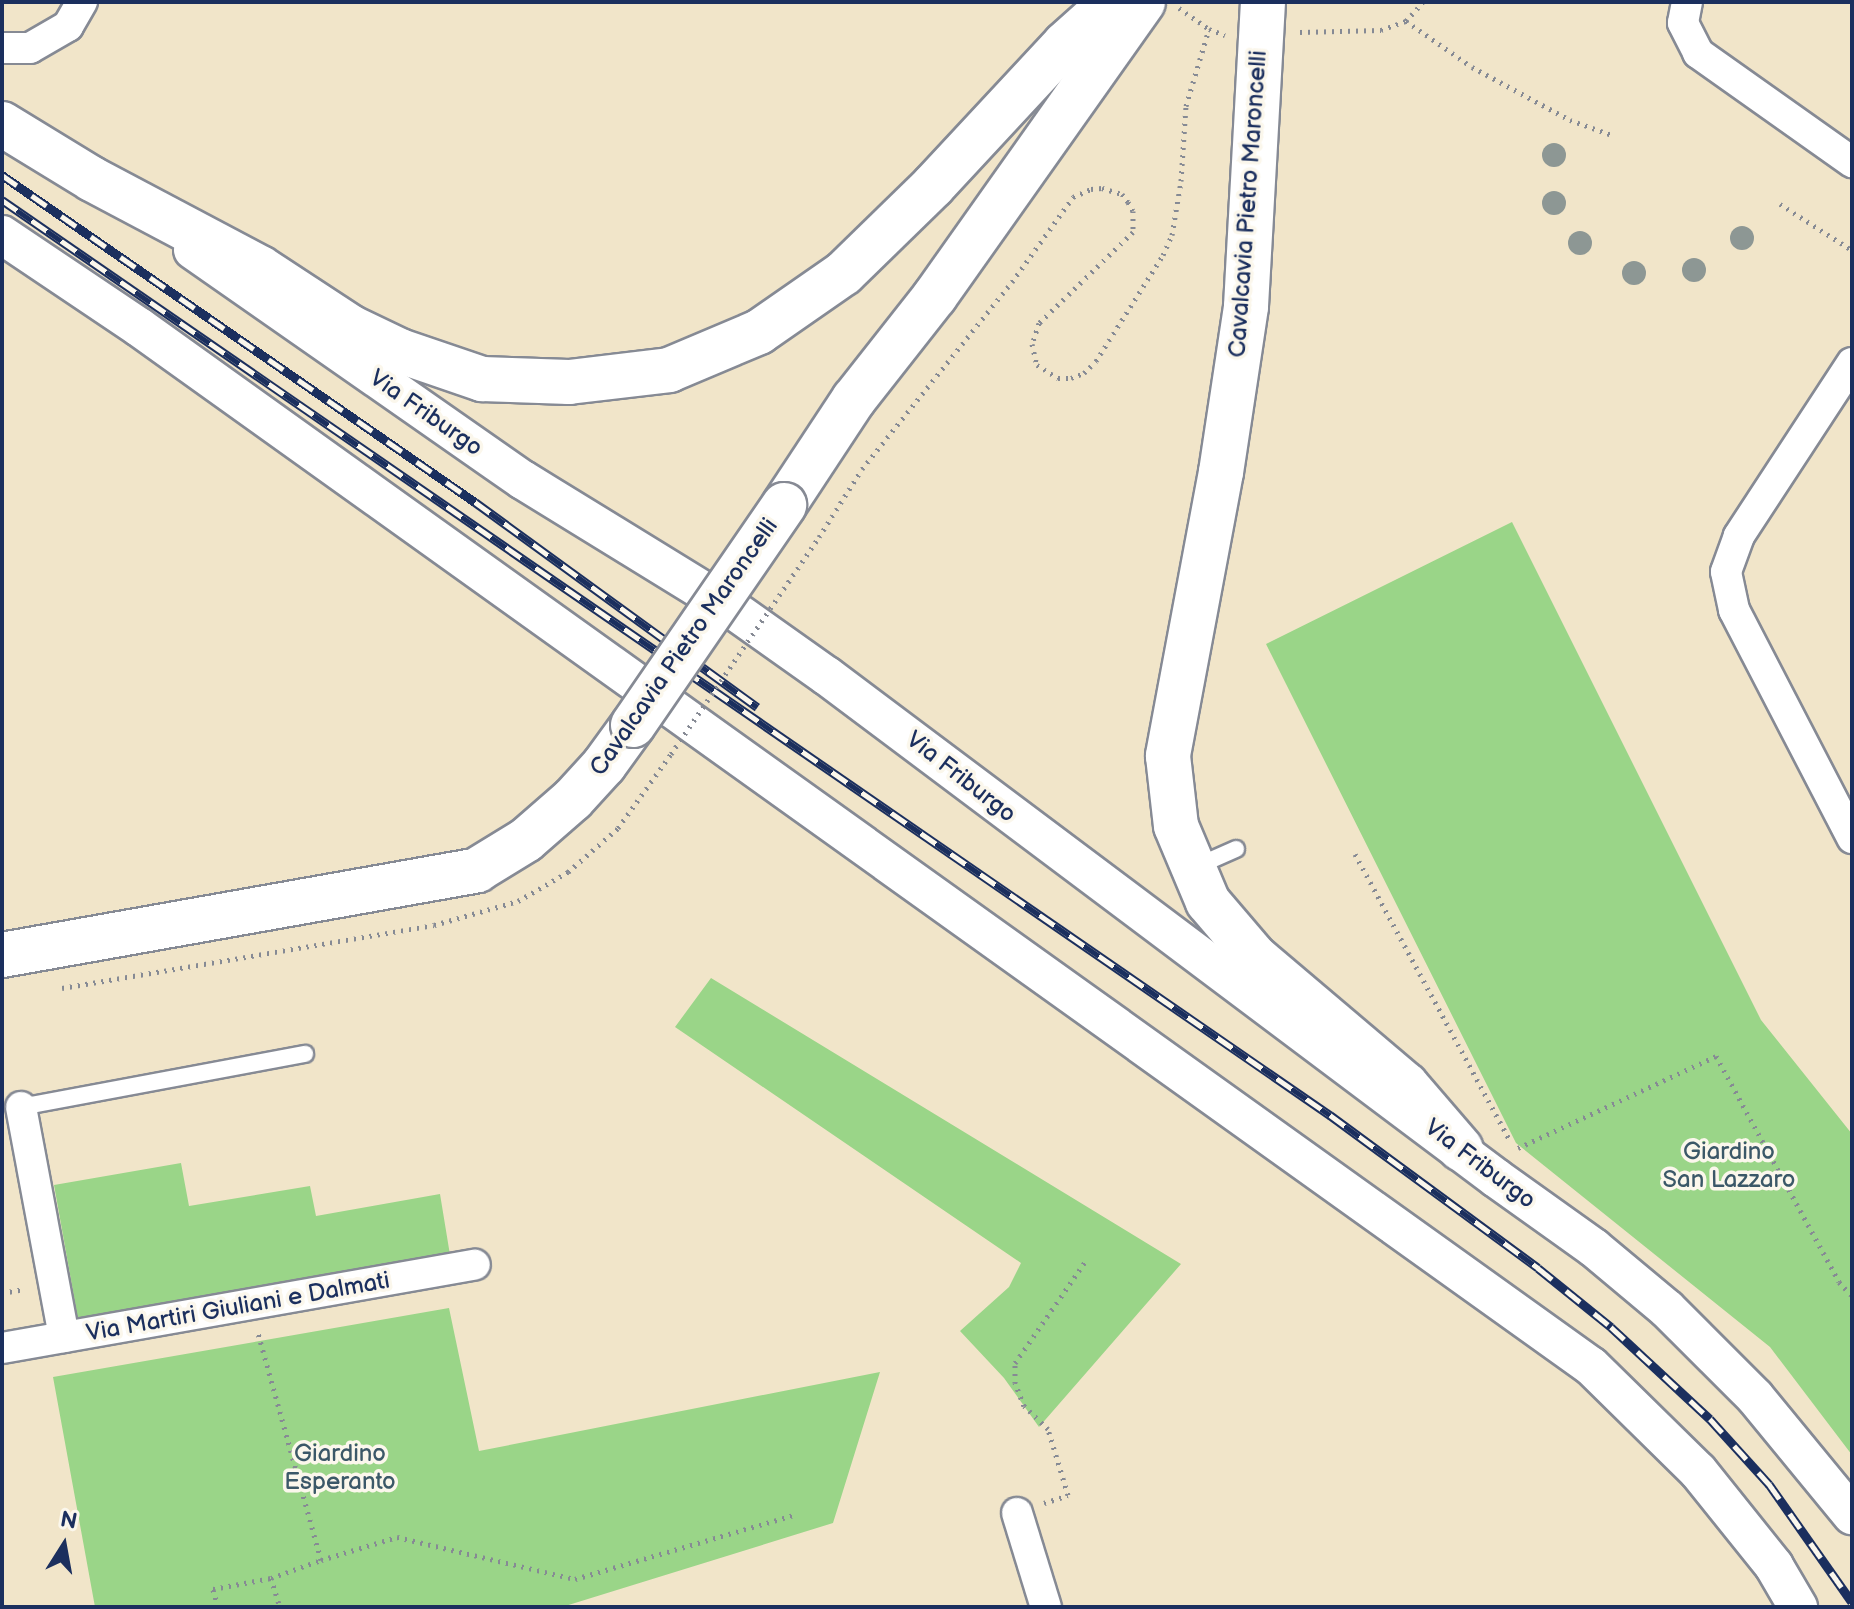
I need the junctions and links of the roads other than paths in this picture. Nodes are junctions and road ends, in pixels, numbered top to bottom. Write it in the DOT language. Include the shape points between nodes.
graph roads {
  1 [pos="82,2"];
  2 [pos="1112,2"];
  3 [pos="1263,2"];
  4 [pos="1161,5"];
  5 [pos="1685,13"];
  6 [pos="2,48"];
  7 [pos="2,124"];
  8 [pos="1852,162"];
  9 [pos="92,179"];
  10 [pos="2,235"];
  11 [pos="1852,363"];
  12 [pos="1852,838"];
  13 [pos="1236,849"];
  14 [pos="1192,868"];
  15 [pos="2,955"];
  16 [pos="305,1054"];
  17 [pos="21,1107"];
  18 [pos="1461,1149"];
  19 [pos="475,1265"];
  20 [pos="64,1337"];
  21 [pos="2,1348"];
  22 [pos="1017,1513"];
  23 [pos="1852,1515"];
  24 [pos="1046,1607"];
  25 [pos="1798,1607"];
  1 -- 6 [label="street" via="68,26 30,48"];
  2 -- 9 [label="main road" via="844,273 759,332 669,370 569,382 482,379 400,351 350,327 260,268"];
  3 -- 14 [label="main road, Cavalcavia Pietro Maroncelli" via="1246,307 1168,756 1176,826"];
  4 -- 15 [label="main road, Cavalcavia Pietro Maroncelli, bridge" via="854,399 604,765 526,840 477,870"];
  5 -- 8 [label="street" via="1691,43 1709,63"];
  7 -- 9 [label="main road, Via Friburgo"];
  9 -- 18 [label="street, Via Friburgo" via="523,480 728,606 827,676"];
  10 -- 25 [label="street" via="139,327 1591,1366 1698,1471 1774,1566"];
  11 -- 12 [label="street" via="1739,536 1726,572 1734,610"];
  13 -- 14 [label="lane"];
  14 -- 18 [label="main road, Cavalcavia Pietro Maroncelli" via="1208,902 1255,957 1406,1085"];
  16 -- 17 [label="lane"];
  17 -- 20 [label="street"];
  18 -- 23 [label="street, Via Friburgo" via="1667,1309 1755,1397"];
  19 -- 20 [label="street, Via Martiri Giuliani e Dalmati"];
  20 -- 21 [label="street, Via Martiri Giuliani e Dalmati"];
  22 -- 24 [label="street"];
}
